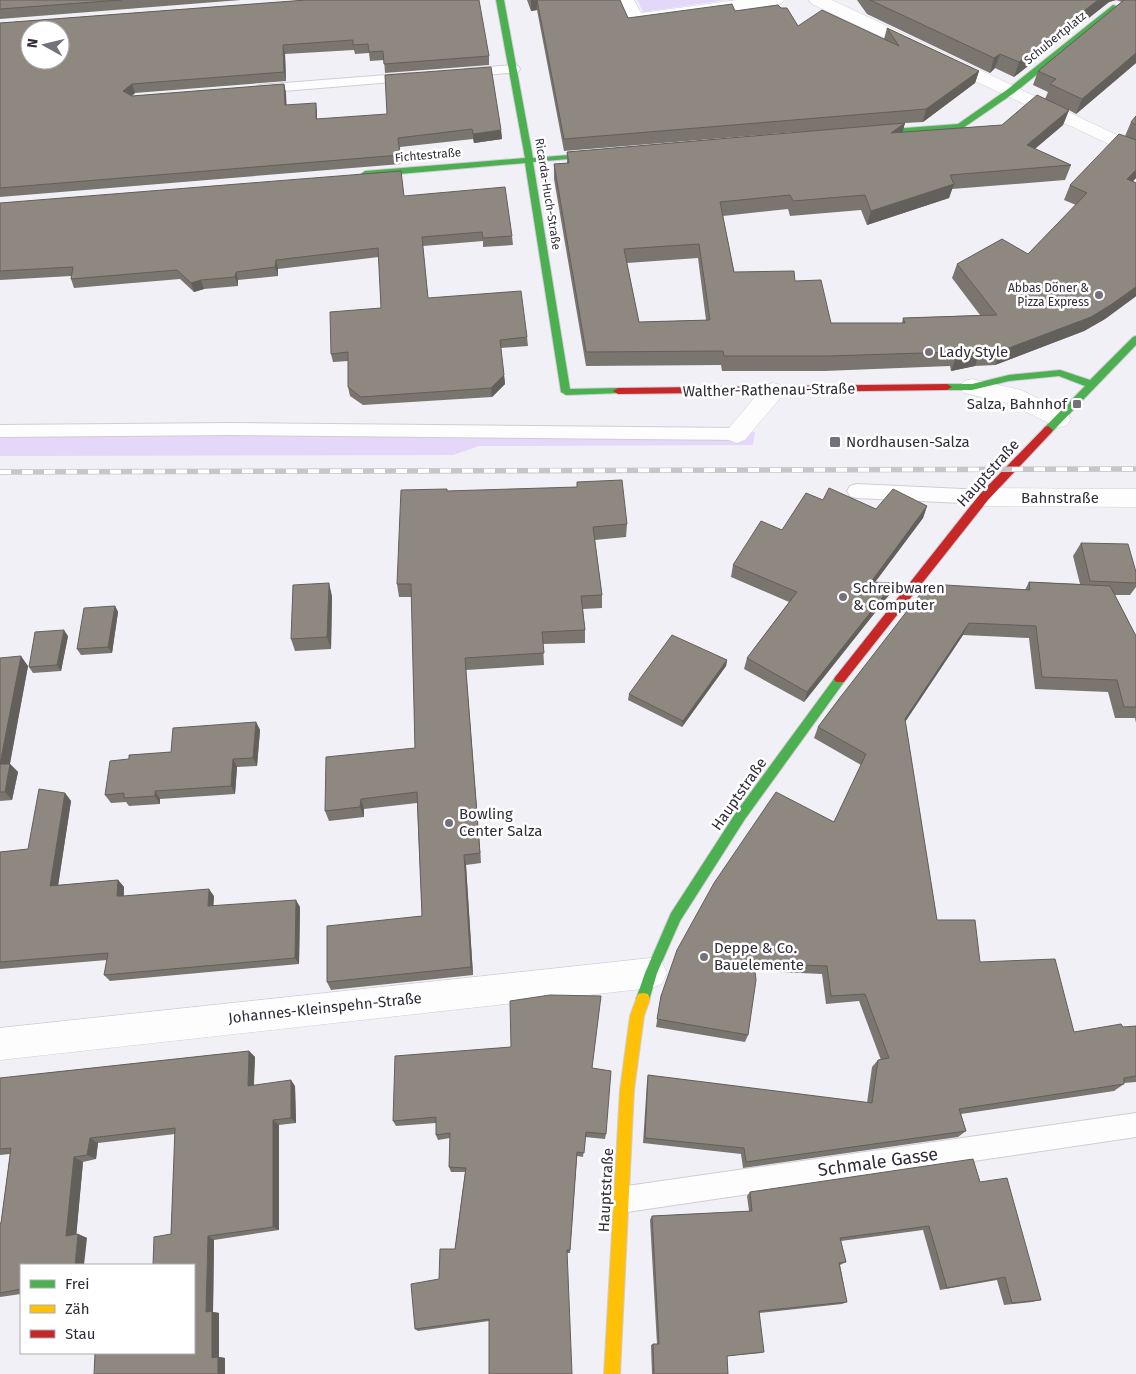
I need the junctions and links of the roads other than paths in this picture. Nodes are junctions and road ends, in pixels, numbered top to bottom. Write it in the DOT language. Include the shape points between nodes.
graph roads {
  1 [pos="500,0"];
  2 [pos="625,0"];
  3 [pos="776,0"];
  4 [pos="818,0"];
  5 [pos="1116,7"];
  6 [pos="513,69"];
  7 [pos="454,74"];
  8 [pos="424,76"];
  9 [pos="245,90"];
  10 [pos="1010,91"];
  11 [pos="852,134"];
  12 [pos="1136,151"];
  13 [pos="617,153"];
  14 [pos="529,160"];
  15 [pos="352,175"];
  16 [pos="1136,339"];
  17 [pos="1093,385"];
  18 [pos="972,387"];
  19 [pos="773,391"];
  20 [pos="566,392"];
  21 [pos="1059,419"];
  22 [pos="0,431"];
  23 [pos="737,434"];
  24 [pos="856,491"];
  25 [pos="984,497"];
  26 [pos="1135,501"];
  27 [pos="650,973"];
  28 [pos="0,1044"];
  29 [pos="1136,1125"];
  30 [pos="620,1200"];
  31 [pos="612,1374"];
  1 -- 6 [label="street, Ricarda-Huch-Straße"];
  2 -- 3 [label="street" via="636,19"];
  4 -- 10 [label="street"];
  5 -- 10 [label="street, Schubertplatz"];
  6 -- 7 [label="lane"];
  6 -- 14 [label="street, Ricarda-Huch-Straße"];
  8 -- 9 [label="lane"];
  10 -- 11 [label="street, Schubertplatz" via="960,126"];
  10 -- 12 [label="street"];
  13 -- 14 [label="street, Fichtestraße"];
  14 -- 15 [label="street, Fichtestraße"];
  14 -- 20 [label="street, Ricarda-Huch-Straße"];
  16 -- 17 [label="street, Hauptstraße"];
  17 -- 18 [label="street, Walther-Rathenau-Straße" via="1060,373 1009,378"];
  17 -- 21 [label="street, Hauptstraße"];
  18 -- 19 [label="street, Walther-Rathenau-Straße"];
  18 -- 21 [label="street, Walther-Rathenau-Straße" via="1013,396"];
  19 -- 20 [label="street, Walther-Rathenau-Straße"];
  19 -- 23 [label="street"];
  21 -- 25 [label="street, Hauptstraße"];
  22 -- 23 [label="lane" via="230,429"];
  24 -- 25 [label="lane"];
  25 -- 26 [label="street, Bahnstraße"];
  25 -- 27 [label="street, Hauptstraße" via="823,701 741,815 676,917"];
  27 -- 28 [label="street, Johannes-Kleinspehn-Straße"];
  27 -- 30 [label="street, Hauptstraße" via="637,1016"];
  29 -- 30 [label="lane, Schmale Gasse"];
  30 -- 31 [label="street, Hauptstraße"];
}
